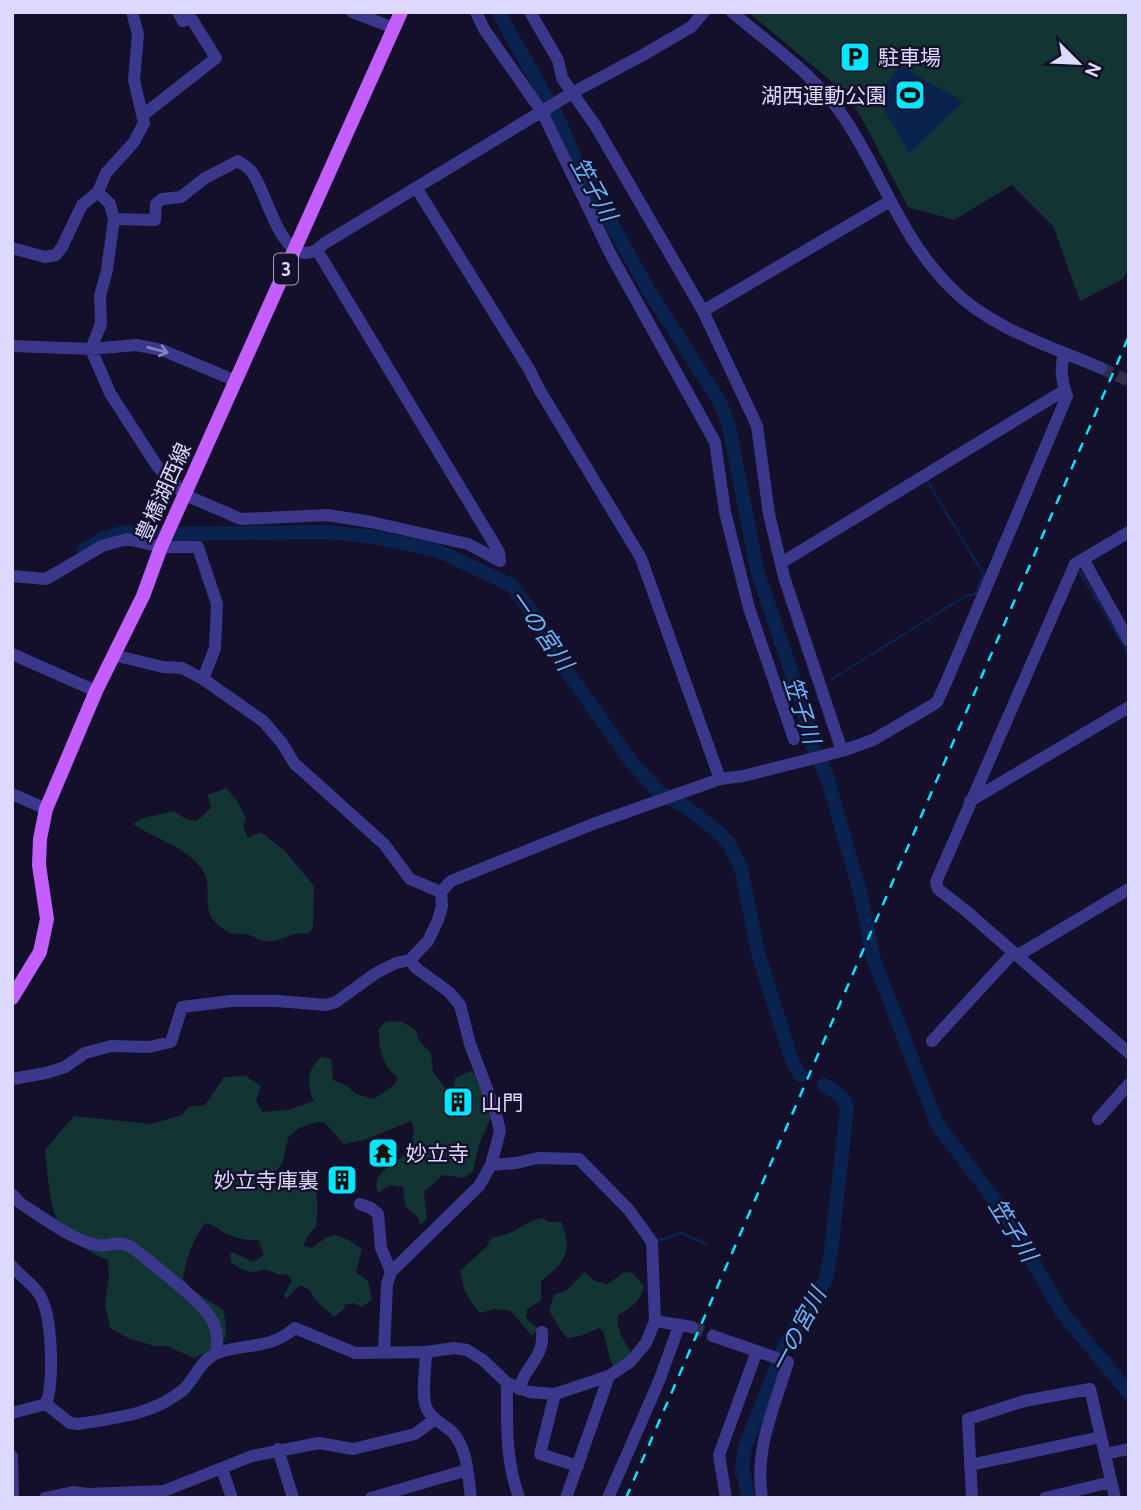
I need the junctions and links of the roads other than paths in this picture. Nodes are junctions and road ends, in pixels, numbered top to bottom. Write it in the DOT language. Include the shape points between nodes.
graph roads {
  1 [pos="132,12"];
  2 [pos="178,12"];
  3 [pos="352,12"];
  4 [pos="401,12"];
  5 [pos="476,12"];
  6 [pos="530,12"];
  7 [pos="704,12"];
  8 [pos="732,12"];
  9 [pos="394,28"];
  10 [pos="570,95"];
  11 [pos="541,112"];
  12 [pos="143,115"];
  13 [pos="417,189"];
  14 [pos="98,192"];
  15 [pos="890,201"];
  16 [pos="114,219"];
  17 [pos="12,248"];
  18 [pos="295,250"];
  19 [pos="317,250"];
  20 [pos="703,311"];
  21 [pos="12,346"];
  22 [pos="91,349"];
  23 [pos="1065,352"];
  24 [pos="1101,368"];
  25 [pos="236,381"];
  26 [pos="1065,390"];
  27 [pos="185,495"];
  28 [pos="1129,532"];
  29 [pos="161,547"];
  30 [pos="1083,559"];
  31 [pos="780,563"];
  32 [pos="12,576"];
  33 [pos="1129,641"];
  34 [pos="12,654"];
  35 [pos="113,655"];
  36 [pos="203,679"];
  37 [pos="96,691"];
  38 [pos="1129,707"];
  39 [pos="794,738"];
  40 [pos="842,751"];
  41 [pos="720,779"];
  42 [pos="12,794"];
  43 [pos="970,801"];
  44 [pos="46,809"];
  45 [pos="1129,889"];
  46 [pos="441,892"];
  47 [pos="1013,953"];
  48 [pos="410,960"];
  49 [pos="12,998"];
  50 [pos="932,1041"];
  51 [pos="1129,1053"];
  52 [pos="12,1079"];
  53 [pos="1129,1084"];
  54 [pos="1098,1119"];
  55 [pos="491,1164"];
  56 [pos="12,1194"];
  57 [pos="360,1204"];
  58 [pos="12,1266"];
  59 [pos="391,1272"];
  60 [pos="655,1321"];
  61 [pos="542,1332"];
  62 [pos="713,1336"];
  63 [pos="384,1352"];
  64 [pos="426,1352"];
  65 [pos="757,1352"];
  66 [pos="217,1353"];
  67 [pos="609,1376"];
  68 [pos="513,1386"];
  69 [pos="555,1394"];
  70 [pos="46,1404"];
  71 [pos="12,1413"];
  72 [pos="435,1419"];
  73 [pos="1101,1437"];
  74 [pos="278,1449"];
  75 [pos="1129,1450"];
  76 [pos="1105,1454"];
  77 [pos="12,1456"];
  78 [pos="970,1465"];
  79 [pos="578,1466"];
  80 [pos="222,1469"];
  81 [pos="467,1470"];
  82 [pos="1111,1482"];
  83 [pos="165,1495"];
  84 [pos="89,1496"];
  85 [pos="1063,1496"];
  86 [pos="13,1498"];
  87 [pos="45,1498"];
  88 [pos="232,1498"];
  89 [pos="293,1498"];
  90 [pos="371,1498"];
  91 [pos="471,1498"];
  92 [pos="519,1498"];
  93 [pos="566,1498"];
  94 [pos="608,1498"];
  95 [pos="726,1498"];
  96 [pos="762,1498"];
  97 [pos="972,1498"];
  98 [pos="1045,1498"];
  99 [pos="1115,1498"];
  1 -- 12 [label="street" via="138,34 134,80"];
  2 -- 12 [label="street" via="183,21 191,18 216,58"];
  3 -- 9 [label="street"];
  4 -- 9 [label="main road, 豊橋湖西線 / 3"];
  5 -- 11 [label="street"];
  6 -- 10 [label="street" via="558,60"];
  7 -- 10 [label="street" via="691,27"];
  8 -- 15 [label="street" via="831,99"];
  9 -- 18 [label="main road, 豊橋湖西線 / 3"];
  10 -- 11 [label="street"];
  10 -- 20 [label="street" via="595,125"];
  11 -- 13 [label="street"];
  11 -- 39 [label="street" via="611,254 715,442 725,512 749,608"];
  12 -- 14 [label="street" via="142,130 106,173"];
  13 -- 19 [label="street"];
  13 -- 41 [label="street" via="641,558"];
  14 -- 16 [label="street" via="110,204"];
  14 -- 17 [label="street" via="82,205 56,254 45,257"];
  15 -- 20 [label="street"];
  15 -- 23 [label="street" via="921,254 953,290 1008,329"];
  16 -- 18 [label="street" via="155,220 156,204 162,199 181,197 238,161 251,170 278,228"];
  16 -- 22 [label="street" via="100,296 101,324"];
  18 -- 19 [label="street"];
  18 -- 25 [label="main road, 豊橋湖西線 / 3"];
  19 -- 27 [label="street" via="499,552 500,561 468,544 371,522 327,515 242,519"];
  20 -- 31 [label="street" via="757,426"];
  21 -- 22 [label="street"];
  22 -- 25 [label="street, one-way" via="136,345 162,350"];
  22 -- 27 [label="street" via="110,393 150,456"];
  23 -- 24 [label="street"];
  23 -- 26 [label="street" via="1061,360"];
  25 -- 27 [label="main road, 豊橋湖西線 / 3"];
  26 -- 31 [label="street"];
  26 -- 40 [label="street" via="1067,396 937,702 873,740"];
  27 -- 29 [label="main road, 豊橋湖西線 / 3"];
  28 -- 30 [label="street"];
  29 -- 32 [label="street" via="127,539 102,546 46,579"];
  29 -- 35 [label="main road, 豊橋湖西線 / 3"];
  29 -- 36 [label="street" via="198,547 217,604 215,648"];
  30 -- 33 [label="street"];
  30 -- 43 [label="street" via="1075,564"];
  31 -- 40 [label="street"];
  34 -- 37 [label="street"];
  35 -- 36 [label="street" via="182,668"];
  35 -- 37 [label="main road, 豊橋湖西線 / 3"];
  36 -- 46 [label="street" via="263,721 294,763 384,844 410,879"];
  37 -- 44 [label="main road, 豊橋湖西線 / 3"];
  38 -- 43 [label="street"];
  40 -- 41 [label="street"];
  41 -- 46 [label="street" via="451,881"];
  42 -- 44 [label="street"];
  43 -- 47 [label="street" via="936,882 938,889"];
  44 -- 49 [label="main road, 豊橋湖西線 / 3" via="39,865 47,919 40,952"];
  45 -- 47 [label="street" via="1020,954"];
  46 -- 48 [label="street" via="438,920 428,941"];
  47 -- 50 [label="street"];
  47 -- 51 [label="street"];
  48 -- 52 [label="street" via="376,973 326,1005 232,1001 182,1007 171,1042 149,1047 111,1046 47,1073"];
  48 -- 55 [label="street" via="460,1005 499,1121"];
  53 -- 54 [label="street"];
  55 -- 59 [label="street" via="479,1186"];
  55 -- 60 [label="street" via="538,1158 583,1162 642,1224 652,1242"];
  56 -- 66 [label="street" via="83,1240 98,1246 123,1242 133,1248 212,1320"];
  57 -- 59 [label="street" via="378,1214 381,1248"];
  58 -- 70 [label="street" via="39,1293 47,1311 51,1391"];
  59 -- 63 [label="street"];
  60 -- 67 [label="street" via="636,1356"];
  60 -- 94 [label="street" via="686,1326"];
  61 -- 68 [label="street" via="542,1349"];
  62 -- 65 [label="street"];
  63 -- 64 [label="street"];
  63 -- 66 [label="street" via="355,1353 295,1328 273,1343"];
  64 -- 68 [label="street" via="467,1350"];
  64 -- 72 [label="street" via="425,1402"];
  65 -- 95 [label="street" via="719,1455"];
  65 -- 96 [label="street" via="788,1362 760,1450"];
  66 -- 70 [label="street" via="206,1359 186,1388 145,1412 78,1424"];
  67 -- 69 [label="street"];
  67 -- 79 [label="street"];
  68 -- 69 [label="street"];
  68 -- 92 [label="street" via="507,1431 510,1472"];
  69 -- 79 [label="street" via="540,1454"];
  70 -- 71 [label="street"];
  72 -- 74 [label="street" via="415,1434 354,1449 319,1443"];
  72 -- 81 [label="street" via="459,1441"];
  73 -- 76 [label="street"];
  73 -- 78 [label="street"];
  73 -- 78 [label="street" via="1090,1390 1024,1401 968,1419"];
  74 -- 80 [label="street"];
  74 -- 89 [label="street"];
  75 -- 76 [label="street"];
  76 -- 82 [label="street"];
  77 -- 86 [label="street"];
  78 -- 97 [label="street"];
  79 -- 93 [label="street"];
  80 -- 83 [label="street"];
  80 -- 88 [label="street"];
  81 -- 90 [label="street"];
  81 -- 91 [label="street"];
  82 -- 85 [label="street"];
  82 -- 99 [label="street"];
  83 -- 84 [label="street"];
  84 -- 87 [label="street" via="73,1492"];
  85 -- 98 [label="street"];
}
